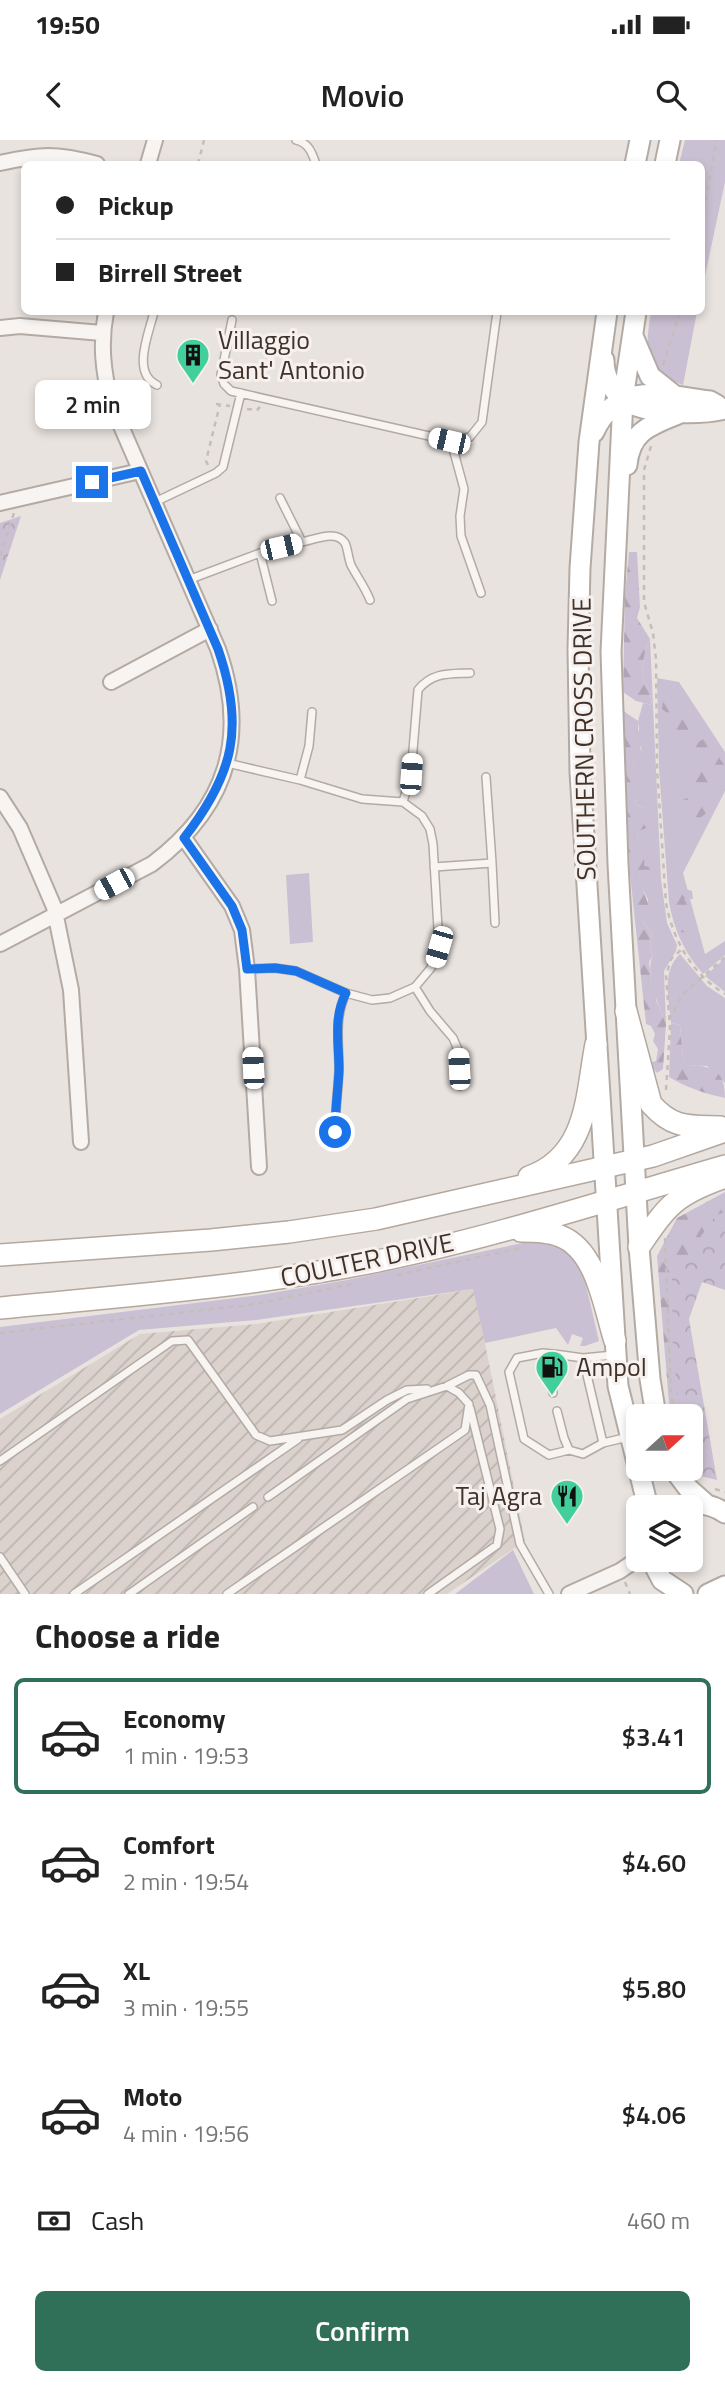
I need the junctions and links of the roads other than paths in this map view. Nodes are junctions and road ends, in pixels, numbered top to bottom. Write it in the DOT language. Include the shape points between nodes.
graph roads {
  1 [pos="155,140"];
  2 [pos="296,140"];
  3 [pos="640,140"];
  4 [pos="670,140"];
  5 [pos="84,161"];
  6 [pos="149,161"];
  7 [pos="315,161"];
  8 [pos="636,161"];
  9 [pos="666,161"];
  10 [pos="0,163"];
  11 [pos="105,315"];
  12 [pos="153,315"];
  13 [pos="496,315"];
  14 [pos="607,315"];
  15 [pos="635,315"];
  16 [pos="232,320"];
  17 [pos="0,328"];
  18 [pos="102,333"];
  19 [pos="604,333"];
  20 [pos="632,335"];
  21 [pos="157,385"];
  22 [pos="241,393"];
  23 [pos="623,399"];
  24 [pos="679,404"];
  25 [pos="725,409"];
  26 [pos="451,441"];
  27 [pos="589,442"];
  28 [pos="141,471"];
  29 [pos="280,498"];
  30 [pos="154,502"];
  31 [pos="0,503"];
  32 [pos="616,527"];
  33 [pos="302,542"];
  34 [pos="260,552"];
  35 [pos="188,580"];
  36 [pos="481,593"];
  37 [pos="370,600"];
  38 [pos="272,601"];
  39 [pos="210,629"];
  40 [pos="470,673"];
  41 [pos="111,682"];
  42 [pos="312,712"];
  43 [pos="227,763"];
  44 [pos="486,777"];
  45 [pos="300,780"];
  46 [pos="0,797"];
  47 [pos="403,802"];
  48 [pos="184,838"];
  49 [pos="492,863"];
  50 [pos="618,864"];
  51 [pos="434,867"];
  52 [pos="586,867"];
  53 [pos="55,915"];
  54 [pos="495,923"];
  55 [pos="0,944"];
  56 [pos="247,969"];
  57 [pos="415,987"];
  58 [pos="346,993"];
  59 [pos="626,1011"];
  60 [pos="596,1044"];
  61 [pos="460,1086"];
  62 [pos="725,1129"];
  63 [pos="335,1132"];
  64 [pos="80,1142"];
  65 [pos="635,1160"];
  66 [pos="725,1166"];
  67 [pos="259,1167"];
  68 [pos="603,1168"];
  69 [pos="725,1177"];
  70 [pos="636,1192"];
  71 [pos="465,1200"];
  72 [pos="605,1201"];
  73 [pos="502,1231"];
  74 [pos="639,1247"];
  75 [pos="0,1255"];
  76 [pos="0,1308"];
  77 [pos="647,1335"];
  78 [pos="615,1348"];
  79 [pos="562,1355"];
  80 [pos="583,1358"];
  81 [pos="447,1386"];
  82 [pos="435,1389"];
  83 [pos="553,1394"];
  84 [pos="468,1404"];
  85 [pos="642,1404"];
  86 [pos="654,1404"];
  87 [pos="626,1408"];
  88 [pos="557,1412"];
  89 [pos="301,1437"];
  90 [pos="626,1437"];
  91 [pos="603,1443"];
  92 [pos="569,1450"];
  93 [pos="0,1461"];
  94 [pos="683,1481"];
  95 [pos="268,1497"];
  96 [pos="717,1501"];
  97 [pos="253,1507"];
  98 [pos="0,1557"];
  99 [pos="626,1568"];
  100 [pos="658,1572"];
  101 [pos="725,1586"];
  102 [pos="25,1594"];
  103 [pos="74,1594"];
  104 [pos="129,1594"];
  105 [pos="227,1594"];
  106 [pos="428,1594"];
  107 [pos="550,1594"];
  108 [pos="569,1594"];
  109 [pos="682,1594"];
  110 [pos="709,1594"];
  1 -- 6 [label="street"];
  2 -- 7 [label="lane" via="311,150"];
  3 -- 8 [label="main road"];
  4 -- 9 [label="main road"];
  5 -- 10 [label="street" via="57,155"];
  11 -- 18 [label="street"];
  12 -- 21 [label="lane" via="143,361 146,377"];
  13 -- 26 [label="lane" via="482,422 470,436"];
  14 -- 19 [label="main road, SOUTHERN CROSS DRIVE"];
  15 -- 20 [label="main road, SOUTHERN CROSS DRIVE"];
  16 -- 22 [label="lane" via="220,375 231,391"];
  17 -- 18 [label="street"];
  18 -- 28 [label="street" via="111,403"];
  19 -- 23 [label="main road" via="604,369"];
  19 -- 27 [label="main road, SOUTHERN CROSS DRIVE"];
  20 -- 23 [label="main road, SOUTHERN CROSS DRIVE"];
  20 -- 24 [label="main road" via="650,376"];
  22 -- 26 [label="lane"];
  22 -- 30 [label="lane" via="223,467"];
  23 -- 24 [label="main road" via="642,393"];
  23 -- 27 [label="main road" via="607,409"];
  23 -- 32 [label="main road, SOUTHERN CROSS DRIVE"];
  24 -- 25 [label="main road" via="709,413"];
  24 -- 32 [label="main road" via="645,427 635,440"];
  26 -- 36 [label="lane" via="464,489 461,536"];
  27 -- 52 [label="main road, SOUTHERN CROSS DRIVE" via="578,649"];
  28 -- 30 [label="street"];
  28 -- 31 [label="street"];
  29 -- 33 [label="lane"];
  30 -- 35 [label="street"];
  32 -- 50 [label="main road, SOUTHERN CROSS DRIVE" via="611,652"];
  33 -- 34 [label="lane"];
  33 -- 37 [label="lane" via="339,537"];
  34 -- 35 [label="lane"];
  34 -- 38 [label="lane"];
  35 -- 39 [label="street"];
  39 -- 41 [label="street"];
  39 -- 43 [label="street" via="228,676 232,704"];
  40 -- 47 [label="lane" via="437,675 418,690 411,774"];
  42 -- 45 [label="lane"];
  43 -- 45 [label="lane"];
  43 -- 48 [label="street" via="216,793"];
  44 -- 49 [label="lane"];
  45 -- 47 [label="lane" via="362,799"];
  46 -- 53 [label="street" via="20,828"];
  47 -- 51 [label="lane" via="422,816 430,829"];
  48 -- 53 [label="street" via="152,864"];
  48 -- 56 [label="street" via="232,906 242,930"];
  49 -- 51 [label="lane"];
  49 -- 54 [label="lane"];
  50 -- 52 [label="main road"];
  50 -- 59 [label="main road, SOUTHERN CROSS DRIVE"];
  51 -- 57 [label="lane" via="439,947 431,968"];
  52 -- 60 [label="main road, SOUTHERN CROSS DRIVE"];
  53 -- 55 [label="street"];
  53 -- 64 [label="street" via="71,990"];
  56 -- 58 [label="lane" via="296,971"];
  56 -- 67 [label="street"];
  57 -- 58 [label="lane" via="381,1000"];
  57 -- 61 [label="lane" via="453,1038"];
  58 -- 63 [label="lane" via="337,1019"];
  59 -- 62 [label="main road" via="651,1104 661,1115 684,1126"];
  59 -- 65 [label="main road, SOUTHERN CROSS DRIVE"];
  60 -- 68 [label="main road, SOUTHERN CROSS DRIVE"];
  60 -- 71 [label="main road" via="576,1139 564,1157 542,1172"];
  62 -- 65 [label="main road, COULTER DRIVE"];
  65 -- 68 [label="main road, COULTER DRIVE"];
  65 -- 70 [label="main road, SOUTHERN CROSS DRIVE"];
  66 -- 70 [label="main road, COULTER DRIVE"];
  68 -- 71 [label="main road, COULTER DRIVE"];
  68 -- 72 [label="main road, SOUTHERN CROSS DRIVE"];
  69 -- 74 [label="main road" via="672,1202"];
  70 -- 72 [label="main road, COULTER DRIVE"];
  70 -- 74 [label="main road, SOUTHERN CROSS DRIVE"];
  71 -- 75 [label="main road, COULTER DRIVE" via="289,1232"];
  72 -- 73 [label="main road, COULTER DRIVE"];
  72 -- 78 [label="main road, SOUTHERN CROSS DRIVE"];
  73 -- 76 [label="main road, COULTER DRIVE" via="283,1278"];
  73 -- 78 [label="main road" via="542,1231 575,1244 592,1269"];
  74 -- 77 [label="main road, SOUTHERN CROSS DRIVE"];
  77 -- 85 [label="main road" via="639,1363"];
  77 -- 86 [label="main road, SOUTHERN CROSS DRIVE"];
  78 -- 80 [label="lane"];
  78 -- 87 [label="main road, SOUTHERN CROSS DRIVE" via="618,1386"];
  79 -- 80 [label="lane"];
  79 -- 83 [label="lane" via="549,1368"];
  79 -- 92 [label="lane" via="517,1358 509,1372 524,1439 549,1455"];
  80 -- 91 [label="lane"];
  81 -- 82 [label="lane"];
  81 -- 84 [label="lane"];
  81 -- 107 [label="lane" via="476,1375 490,1405 520,1544"];
  82 -- 89 [label="lane" via="407,1390 342,1430"];
  82 -- 95 [label="lane" via="407,1399"];
  84 -- 105 [label="lane" via="465,1430"];
  84 -- 106 [label="lane" via="500,1528 497,1545"];
  88 -- 92 [label="lane"];
  89 -- 93 [label="lane" via="270,1441 256,1435 188,1340 172,1341"];
  89 -- 103 [label="lane"];
  90 -- 91 [label="lane"];
  91 -- 92 [label="lane" via="583,1454"];
  94 -- 96 [label="main road"];
  97 -- 104 [label="lane"];
  98 -- 102 [label="lane"];
  99 -- 108 [label="street"];
  100 -- 109 [label="main road"];
  101 -- 110 [label="main road"];
}
